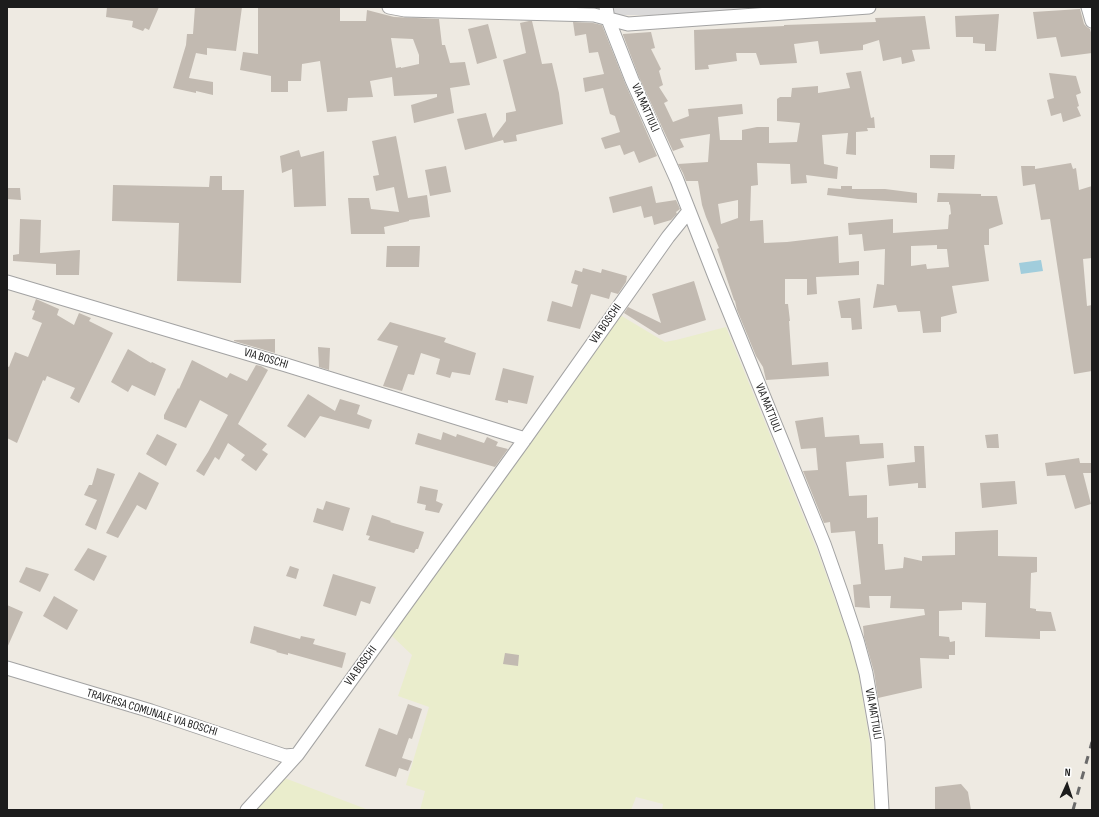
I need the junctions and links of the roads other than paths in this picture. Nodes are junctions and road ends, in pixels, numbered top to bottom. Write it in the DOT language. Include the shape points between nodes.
graph roads {
  1 [pos="389,7"];
  2 [pos="869,7"];
  3 [pos="1088,7"];
  4 [pos="607,13"];
  5 [pos="1092,21"];
  6 [pos="689,211"];
  7 [pos="7,282"];
  8 [pos="525,439"];
  9 [pos="7,668"];
  10 [pos="297,755"];
  11 [pos="247,810"];
  12 [pos="882,810"];
  1 -- 4 [label="street" via="405,10 594,15"];
  2 -- 4 [label="street" via="628,24"];
  3 -- 5 [label="street"];
  4 -- 6 [label="street, VIA MATTIULI" via="632,80"];
  6 -- 8 [label="street, VIA BOSCHI" via="663,243"];
  6 -- 12 [label="street, VIA MATTIULI" via="824,544 857,640 866,673 878,742"];
  7 -- 8 [label="street, VIA BOSCHI"];
  8 -- 10 [label="street, VIA BOSCHI"];
  9 -- 10 [label="street, TRAVERSA COMUNALE VIA BOSCHI" via="151,711 285,756"];
  10 -- 11 [label="street, VIA BOSCHI"];
}
